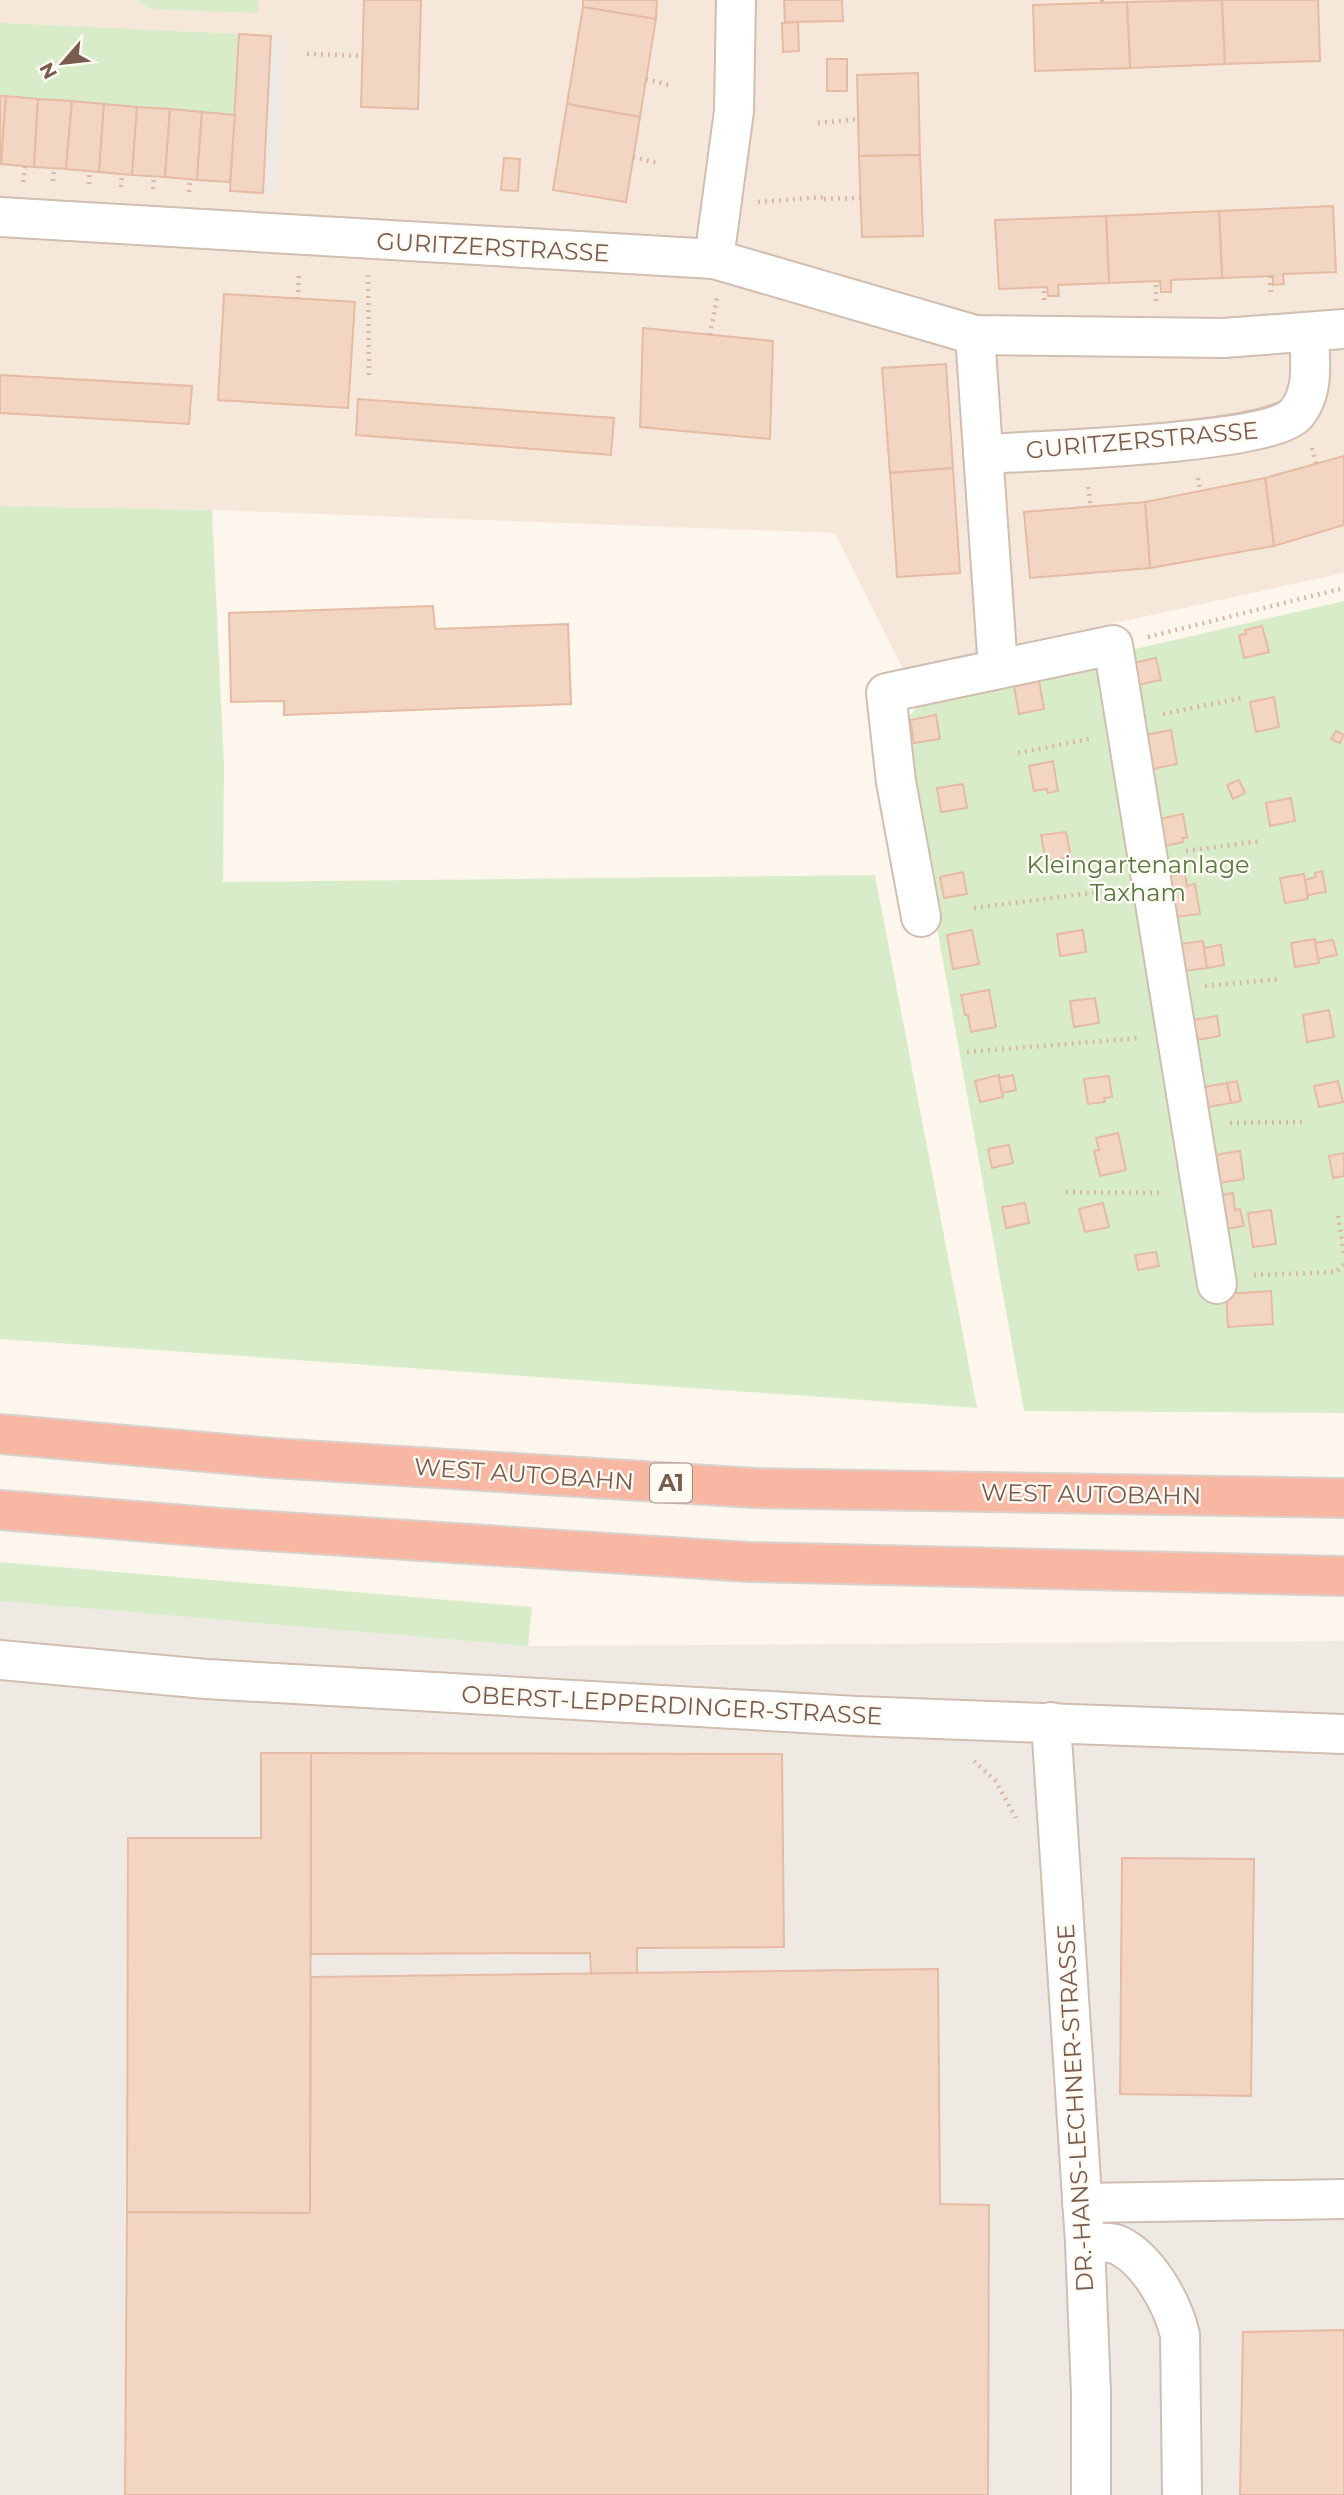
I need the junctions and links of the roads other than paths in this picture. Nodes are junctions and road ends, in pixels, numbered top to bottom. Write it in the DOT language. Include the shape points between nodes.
graph roads {
  1 [pos="736,0"];
  2 [pos="0,217"];
  3 [pos="716,275"];
  4 [pos="1326,330"];
  5 [pos="975,335"];
  6 [pos="983,454"];
  7 [pos="998,670"];
  8 [pos="921,917"];
  9 [pos="1216,1277"];
  10 [pos="0,1434"];
  11 [pos="1344,1498"];
  12 [pos="0,1510"];
  13 [pos="1344,1576"];
  14 [pos="0,1660"];
  15 [pos="1051,1722"];
  16 [pos="1344,1734"];
  17 [pos="1344,2199"];
  18 [pos="1082,2203"];
  19 [pos="1085,2243"];
  20 [pos="1091,2495"];
  21 [pos="1182,2495"];
  1 -- 3 [label="street" via="734,111"];
  2 -- 3 [label="street, GURITZERSTRASSE" via="295,248"];
  3 -- 5 [label="street, GURITZERSTRASSE"];
  4 -- 5 [label="street, GURITZERSTRASSE" via="1223,338"];
  4 -- 6 [label="street, GURITZERSTRASSE" via="1306,396 1286,423 1230,436"];
  5 -- 6 [label="street"];
  6 -- 7 [label="street"];
  7 -- 8 [label="street" via="886,693 896,782"];
  7 -- 9 [label="street" via="1113,645"];
  10 -- 11 [label="highway, WEST AUTOBAHN / A1" via="273,1458 754,1488"];
  12 -- 13 [label="highway" via="748,1562"];
  14 -- 15 [label="street, OBERST-LEPPERDINGER-STRASSE" via="206,1679 882,1717"];
  15 -- 16 [label="street, OBERST-LEPPERDINGER-STRASSE"];
  15 -- 18 [label="street, DR.-HANS-LECHNER-STRASSE"];
  17 -- 18 [label="street"];
  18 -- 19 [label="street, DR.-HANS-LECHNER-STRASSE"];
  19 -- 20 [label="street, DR.-HANS-LECHNER-STRASSE"];
  19 -- 21 [label="street" via="1117,2244 1139,2261 1176,2315"];
}
